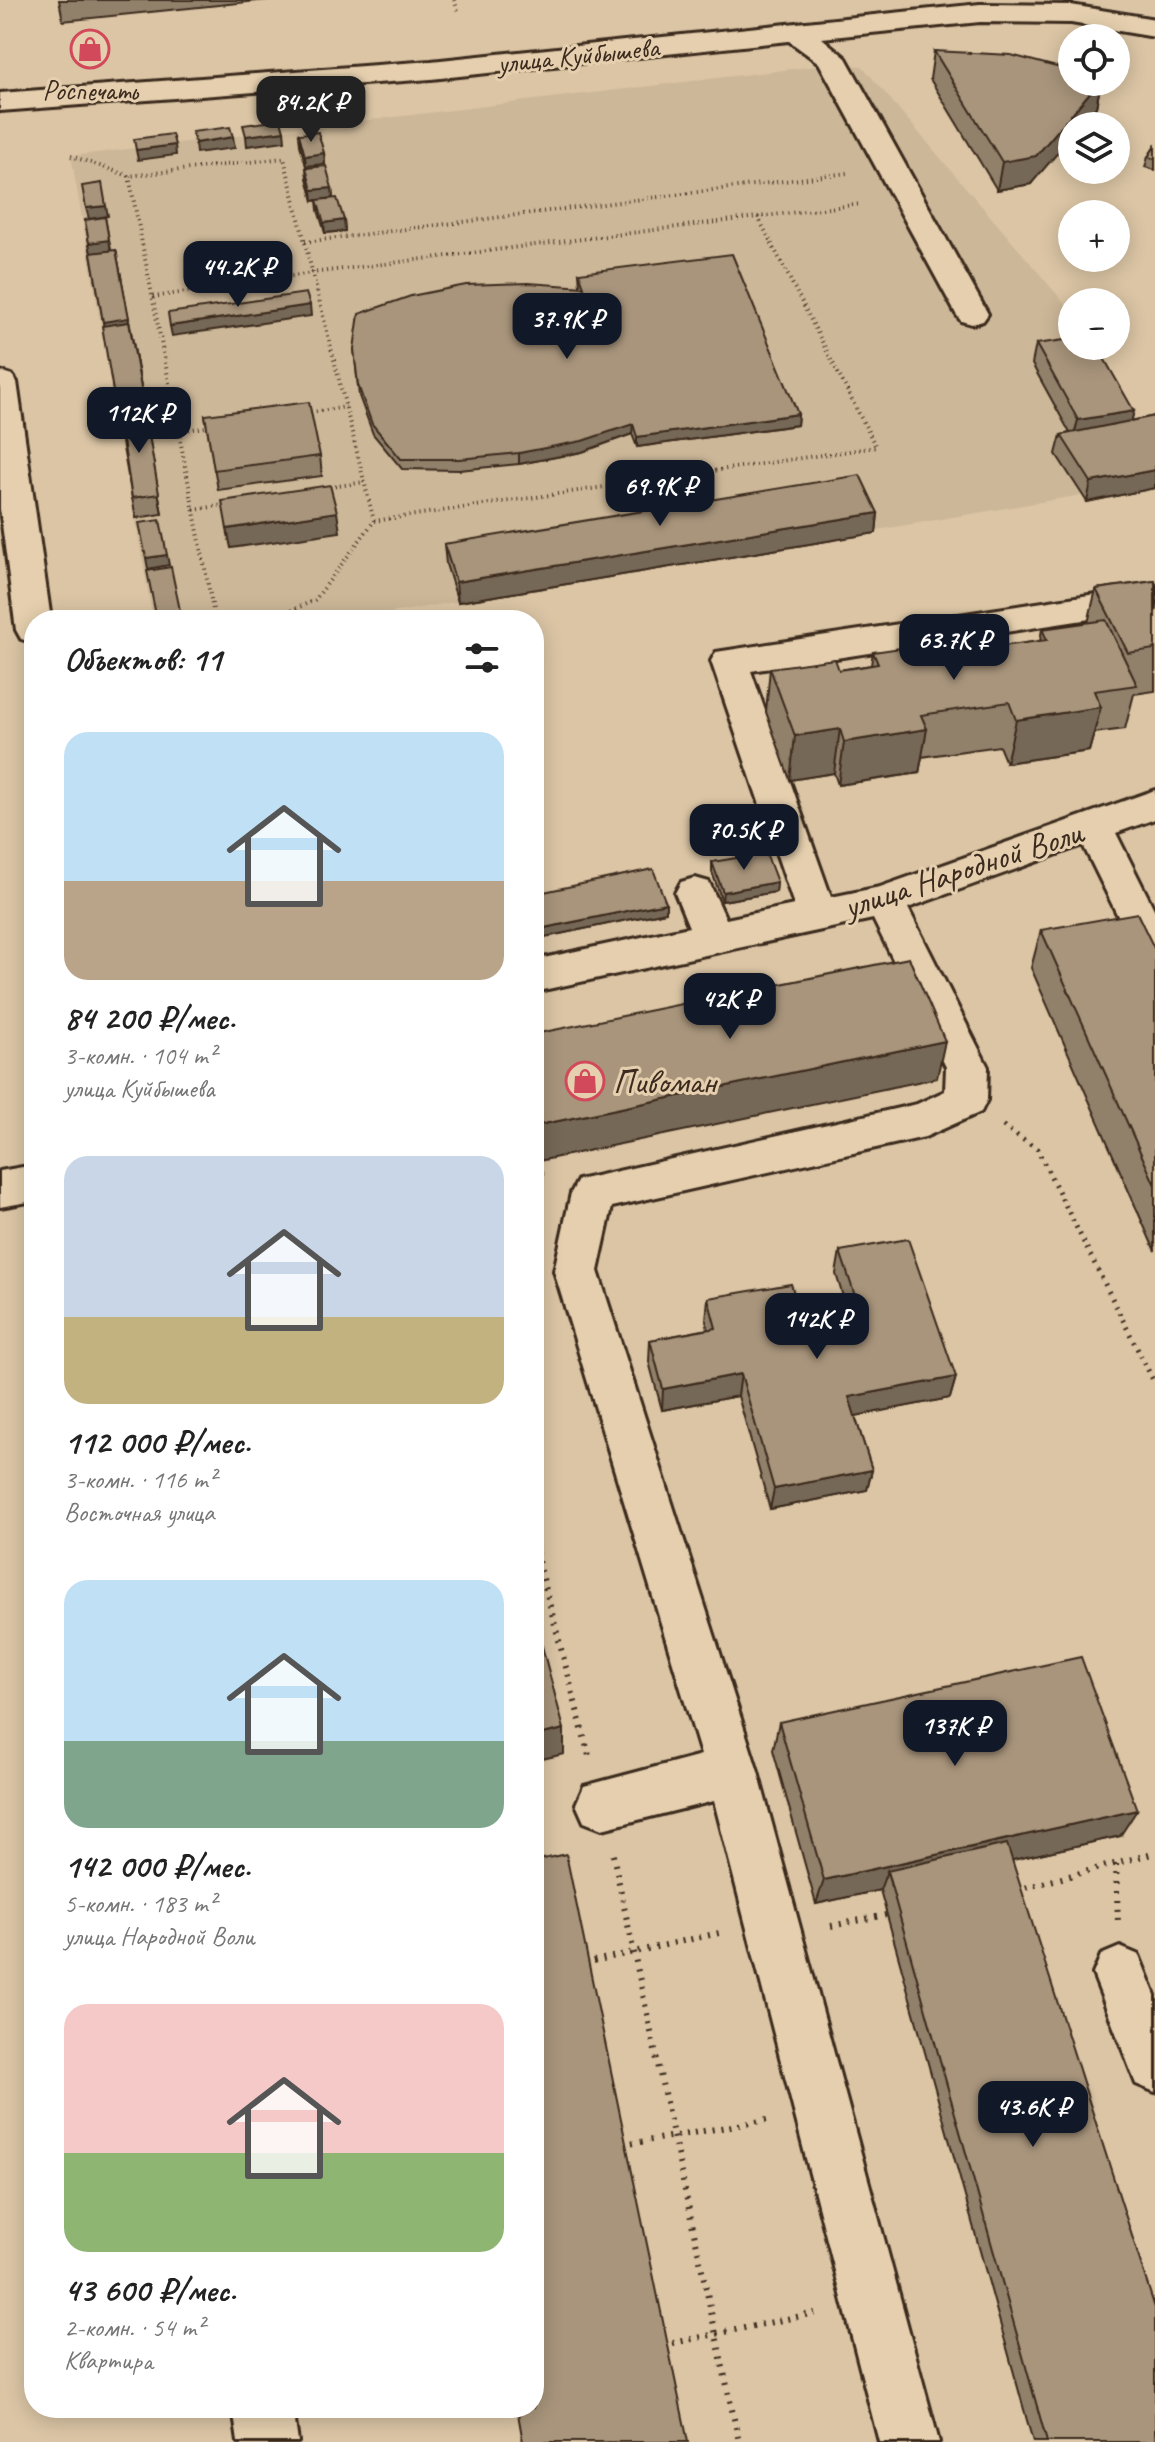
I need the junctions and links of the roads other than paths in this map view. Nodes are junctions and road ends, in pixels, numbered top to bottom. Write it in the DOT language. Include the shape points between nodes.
graph roads {
  1 [pos="1072,7"];
  2 [pos="1155,28"];
  3 [pos="794,32"];
  4 [pos="0,102"];
  5 [pos="972,314"];
  6 [pos="3,421"];
  7 [pos="1155,597"];
  8 [pos="31,610"];
  9 [pos="1155,804"];
  10 [pos="1094,827"];
  11 [pos="695,893"];
  12 [pos="884,901"];
  13 [pos="817,915"];
  14 [pos="714,938"];
  15 [pos="1155,952"];
  16 [pos="544,974"];
  17 [pos="24,1185"];
  18 [pos="0,1189"];
  19 [pos="732,1772"];
  20 [pos="602,1804"];
  21 [pos="1120,1974"];
  22 [pos="1155,2065"];
  23 [pos="264,2418"];
  24 [pos="268,2442"];
  25 [pos="909,2442"];
  1 -- 2 [label="street, улица Куйбышева"];
  1 -- 3 [label="street, улица Куйбышева"];
  3 -- 4 [label="street, улица Куйбышева" via="431,70"];
  3 -- 5 [label="street" via="831,58"];
  6 -- 8 [label="street"];
  7 -- 13 [label="street" via="729,661"];
  9 -- 10 [label="street, улица Народной Воли"];
  10 -- 12 [label="street, улица Народной Воли"];
  10 -- 15 [label="street"];
  11 -- 14 [label="street"];
  12 -- 13 [label="street, улица Народной Воли"];
  12 -- 19 [label="street" via="967,1067 966,1100 925,1120 593,1193 576,1271"];
  13 -- 14 [label="street, улица Народной Воли"];
  14 -- 16 [label="street, улица Народной Воли"];
  17 -- 18 [label="street"];
  19 -- 20 [label="street"];
  19 -- 25 [label="street"];
  21 -- 22 [label="street"];
  23 -- 24 [label="street"];
}
